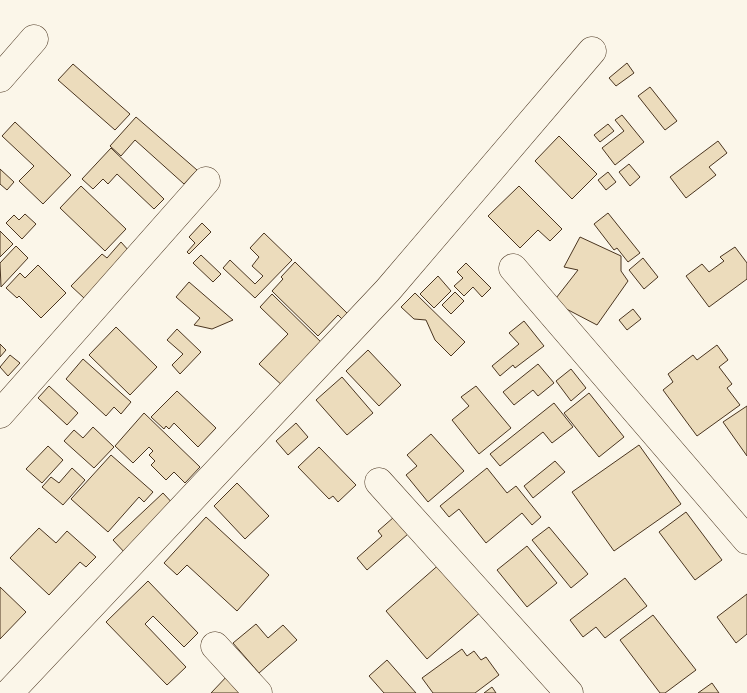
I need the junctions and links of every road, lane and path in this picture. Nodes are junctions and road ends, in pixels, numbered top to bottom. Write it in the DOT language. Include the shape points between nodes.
graph roads {
  1 [pos="34,39"];
  2 [pos="592,50"];
  3 [pos="0,78"];
  4 [pos="206,181"];
  5 [pos="512,268"];
  6 [pos="0,414"];
  7 [pos="379,482"];
  8 [pos="747,540"];
  9 [pos="216,646"];
  10 [pos="9,693"];
  11 [pos="258,693"];
  12 [pos="569,693"];
  1 -- 3 [label="street"];
  2 -- 10 [label="street" via="388,290"];
  4 -- 6 [label="street"];
  5 -- 8 [label="street"];
  7 -- 12 [label="street"];
  9 -- 11 [label="street"];
}
